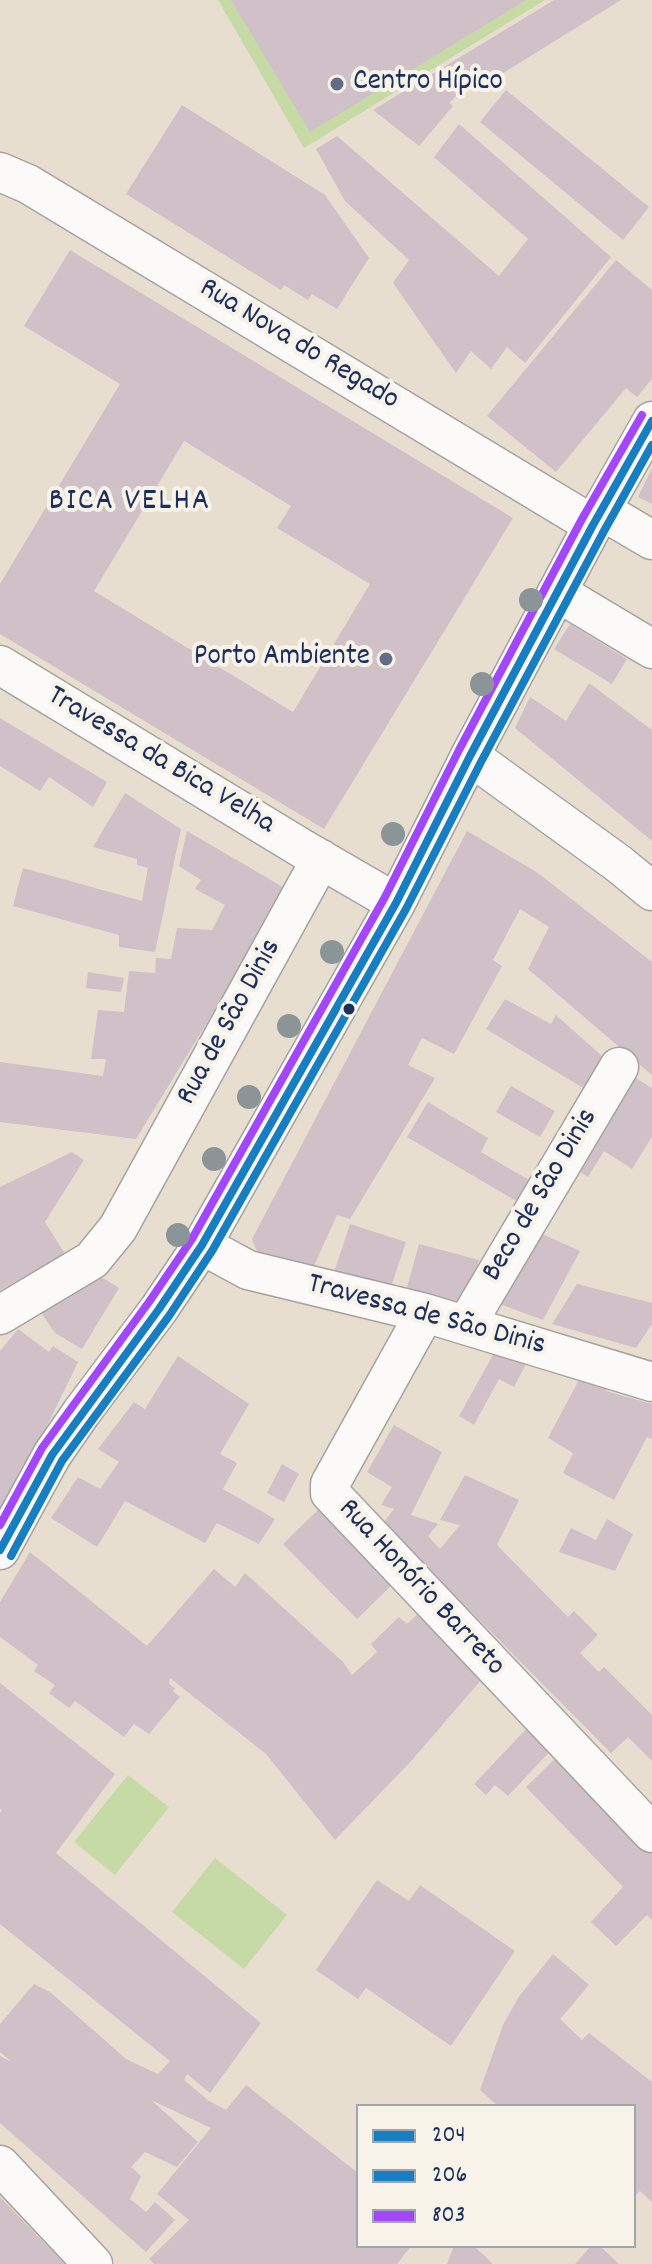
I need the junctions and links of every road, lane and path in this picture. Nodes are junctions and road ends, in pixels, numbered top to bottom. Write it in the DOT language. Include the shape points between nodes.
graph roads {
  1 [pos="0,172"];
  2 [pos="652,421"];
  3 [pos="602,509"];
  4 [pos="652,516"];
  5 [pos="652,540"];
  6 [pos="557,592"];
  7 [pos="652,649"];
  8 [pos="0,665"];
  9 [pos="470,756"];
  10 [pos="321,859"];
  11 [pos="652,891"];
  12 [pos="396,903"];
  13 [pos="619,1067"];
  14 [pos="202,1245"];
  15 [pos="425,1313"];
  16 [pos="0,1315"];
  17 [pos="466,1325"];
  18 [pos="652,1382"];
  19 [pos="0,1550"];
  20 [pos="652,1833"];
  21 [pos="0,2165"];
  22 [pos="93,2264"];
  1 -- 3 [label="street, Rua Nova do Regado"];
  2 -- 3 [label="street"];
  3 -- 4 [label="street"];
  3 -- 5 [label="street"];
  3 -- 6 [label="street"];
  6 -- 7 [label="street"];
  6 -- 9 [label="street"];
  8 -- 10 [label="street, Travessa da Bica Velha"];
  9 -- 11 [label="street"];
  9 -- 12 [label="street"];
  10 -- 12 [label="street"];
  10 -- 16 [label="street, Rua de São Dinis" via="118,1228 92,1260"];
  12 -- 14 [label="street"];
  13 -- 17 [label="street, Beco de São Dinis"];
  14 -- 15 [label="street, Travessa de São Dinis" via="248,1270"];
  14 -- 19 [label="street" via="52,1455"];
  15 -- 17 [label="street, Travessa de São Dinis"];
  15 -- 20 [label="street, Rua Honório Barreto" via="330,1484 330,1493"];
  17 -- 18 [label="street, Travessa de São Dinis"];
  21 -- 22 [label="street"];
}
